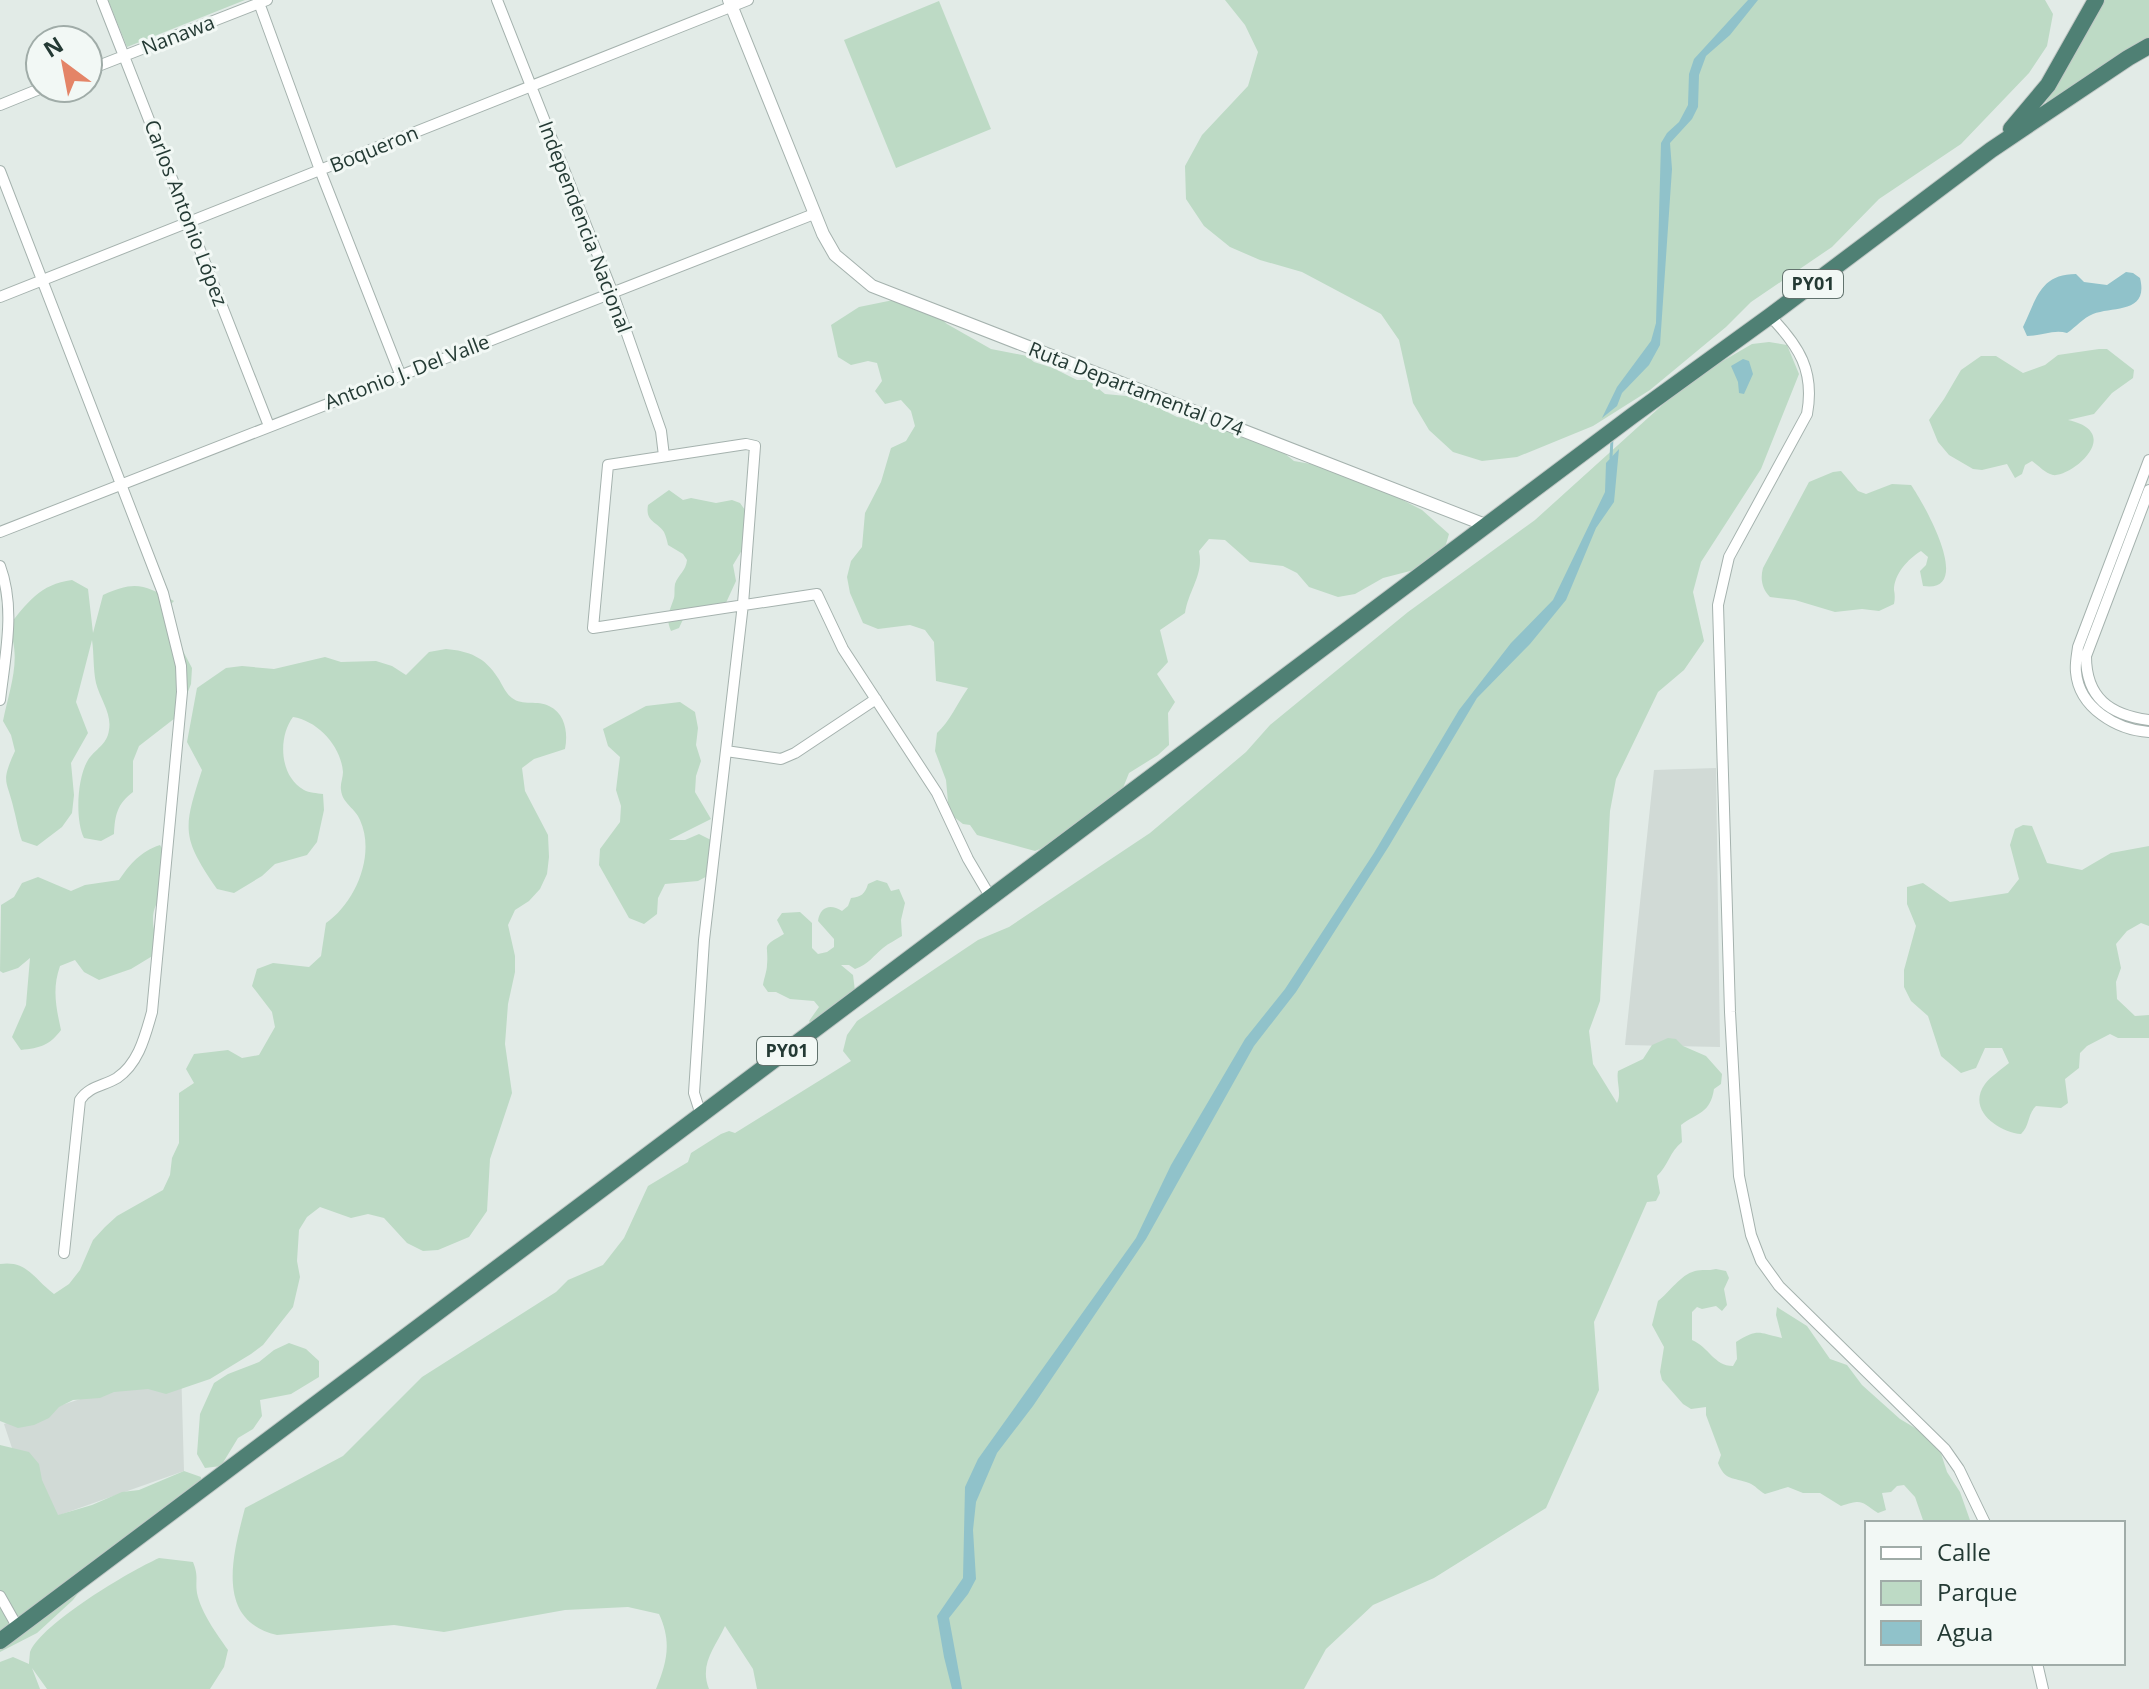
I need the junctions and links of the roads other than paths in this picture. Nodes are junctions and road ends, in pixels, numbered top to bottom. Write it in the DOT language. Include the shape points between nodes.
graph roads {
  1 [pos="102,0"];
  2 [pos="497,0"];
  3 [pos="748,0"];
  4 [pos="2086,0"];
  5 [pos="2096,0"];
  6 [pos="261,1"];
  7 [pos="730,3"];
  8 [pos="2080,29"];
  9 [pos="2149,46"];
  10 [pos="125,56"];
  11 [pos="104,64"];
  12 [pos="531,86"];
  13 [pos="24,95"];
  14 [pos="0,105"];
  15 [pos="1991,150"];
  16 [pos="320,170"];
  17 [pos="0,171"];
  18 [pos="814,214"];
  19 [pos="189,222"];
  20 [pos="42,281"];
  21 [pos="612,291"];
  22 [pos="0,297"];
  23 [pos="1770,316"];
  24 [pos="400,374"];
  25 [pos="269,426"];
  26 [pos="664,456"];
  27 [pos="2149,460"];
  28 [pos="121,484"];
  29 [pos="2149,490"];
  30 [pos="1488,526"];
  31 [pos="0,532"];
  32 [pos="0,566"];
  33 [pos="743,604"];
  34 [pos="876,699"];
  35 [pos="0,700"];
  36 [pos="2149,720"];
  37 [pos="2149,732"];
  38 [pos="726,751"];
  39 [pos="991,898"];
  40 [pos="701,1115"];
  41 [pos="64,1253"];
  42 [pos="1984,1521"];
  43 [pos="0,1596"];
  44 [pos="18,1628"];
  45 [pos="0,1641"];
  46 [pos="2037,1665"];
  47 [pos="2043,1689"];
  1 -- 10 [label="street, Carlos Antonio López"];
  2 -- 12 [label="street, Independencia Nacional"];
  3 -- 7 [label="street, Boqueron"];
  4 -- 8 [label="highway"];
  5 -- 8 [label="highway, PY01"];
  6 -- 10 [label="street, Nanawa"];
  6 -- 16 [label="street"];
  7 -- 12 [label="street, Boqueron"];
  7 -- 18 [label="street, Ruta Departamental 074"];
  8 -- 15 [label="highway, PY01" via="2048,85"];
  9 -- 15 [label="highway, PY01"];
  10 -- 11 [label="street, Nanawa"];
  10 -- 19 [label="street, Carlos Antonio López"];
  12 -- 16 [label="street, Boqueron"];
  12 -- 21 [label="street, Independencia Nacional"];
  13 -- 14 [label="street"];
  15 -- 23 [label="highway, PY01"];
  16 -- 19 [label="street, Boqueron"];
  16 -- 24 [label="street"];
  17 -- 20 [label="street"];
  18 -- 21 [label="street, Antonio J. Del Valle"];
  18 -- 30 [label="street, Ruta Departamental 074" via="835,255 872,286"];
  19 -- 20 [label="street, Boqueron"];
  19 -- 25 [label="street, Carlos Antonio López"];
  20 -- 22 [label="street, Boqueron"];
  20 -- 28 [label="street"];
  21 -- 24 [label="street, Antonio J. Del Valle"];
  21 -- 26 [label="street, Independencia Nacional" via="661,431"];
  23 -- 30 [label="highway, PY01"];
  23 -- 42 [label="street" via="1799,350 1811,393 1807,414 1739,535 1718,605 1730,1012 1744,1207 1761,1261 1779,1286 1945,1449"];
  24 -- 25 [label="street, Antonio J. Del Valle"];
  25 -- 28 [label="street, Antonio J. Del Valle"];
  26 -- 33 [label="street" via="755,446"];
  26 -- 33 [label="street" via="608,465 593,628"];
  27 -- 37 [label="street" via="2078,647 2075,672 2093,707 2114,725"];
  28 -- 31 [label="street, Antonio J. Del Valle"];
  28 -- 41 [label="street" via="163,593 182,692 152,1012 132,1063 80,1100"];
  29 -- 36 [label="street" via="2086,656 2086,671 2107,707"];
  30 -- 39 [label="highway, PY01"];
  32 -- 35 [label="street" via="8,600"];
  33 -- 34 [label="street" via="817,594 843,649"];
  33 -- 38 [label="street"];
  34 -- 38 [label="street" via="781,759"];
  34 -- 39 [label="street" via="937,793"];
  38 -- 40 [label="street" via="704,940 694,1093"];
  39 -- 40 [label="highway, PY01"];
  40 -- 44 [label="highway, PY01"];
  43 -- 44 [label="street"];
  44 -- 45 [label="highway, PY01"];
  46 -- 47 [label="street"];
}
